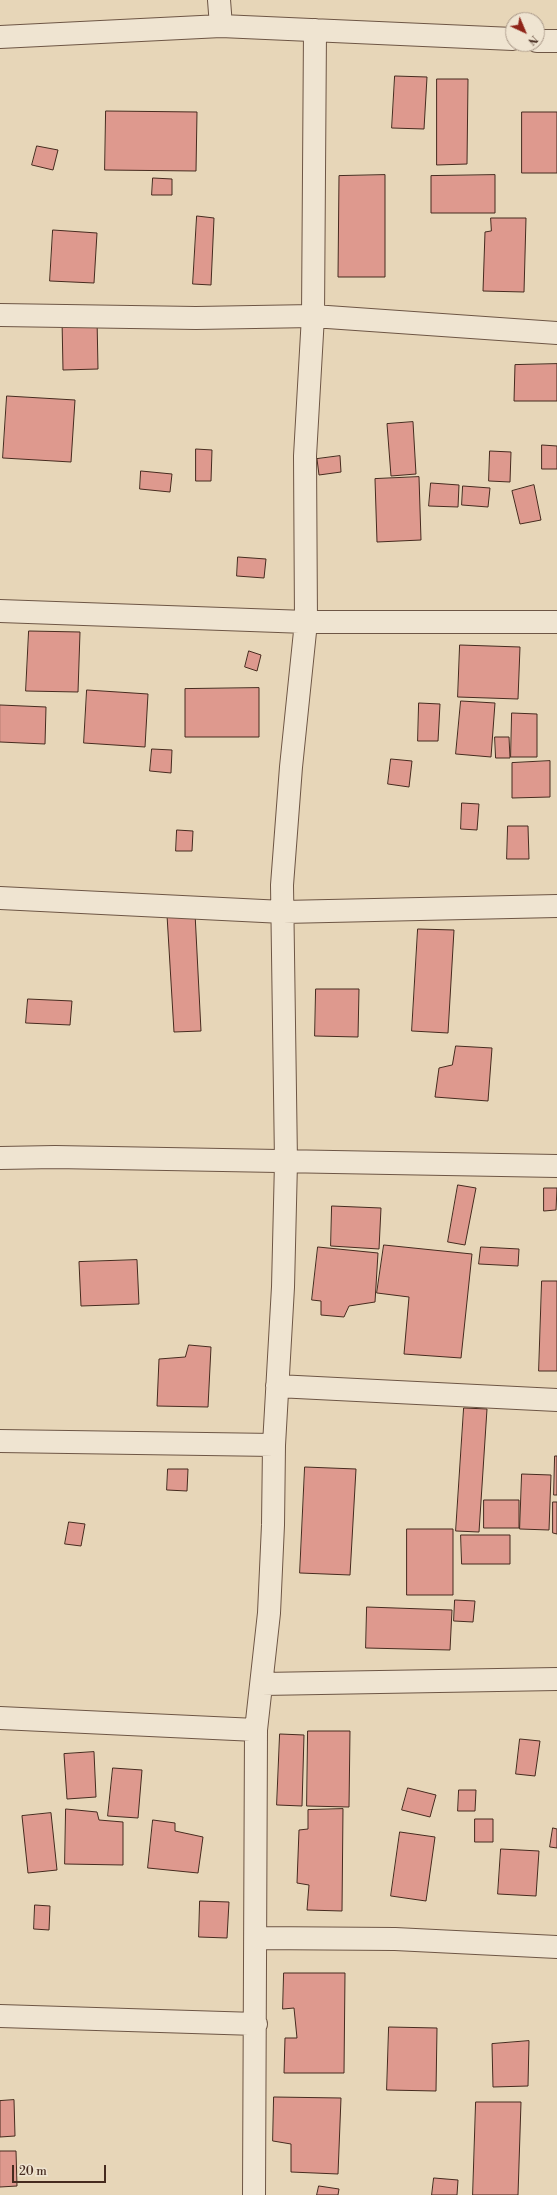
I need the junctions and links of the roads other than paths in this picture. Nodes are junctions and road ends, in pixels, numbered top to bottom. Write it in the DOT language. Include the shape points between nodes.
graph roads {
  1 [pos="219,0"];
  2 [pos="221,26"];
  3 [pos="315,30"];
  4 [pos="0,37"];
  5 [pos="505,39"];
  6 [pos="545,41"];
  7 [pos="557,41"];
  8 [pos="0,315"];
  9 [pos="313,316"];
  10 [pos="557,333"];
  11 [pos="0,611"];
  12 [pos="306,622"];
  13 [pos="557,622"];
  14 [pos="0,898"];
  15 [pos="557,906"];
  16 [pos="283,912"];
  17 [pos="0,1158"];
  18 [pos="286,1162"];
  19 [pos="557,1166"];
  20 [pos="276,1386"];
  21 [pos="557,1400"];
  22 [pos="0,1440"];
  23 [pos="274,1445"];
  24 [pos="557,1679"];
  25 [pos="262,1684"];
  26 [pos="0,1718"];
  27 [pos="256,1730"];
  28 [pos="256,1938"];
  29 [pos="557,1947"];
  30 [pos="0,2016"];
  31 [pos="256,2024"];
  32 [pos="254,2195"];
  1 -- 2 [label="street"];
  2 -- 3 [label="street"];
  2 -- 4 [label="street"];
  3 -- 5 [label="street"];
  3 -- 9 [label="street"];
  6 -- 7 [label="street"];
  8 -- 9 [label="street" via="196,318"];
  9 -- 10 [label="street"];
  9 -- 12 [label="street" via="305,456"];
  11 -- 12 [label="street"];
  12 -- 13 [label="street"];
  12 -- 16 [label="street" via="290,767 282,885"];
  14 -- 16 [label="street"];
  15 -- 16 [label="street"];
  16 -- 18 [label="street"];
  17 -- 18 [label="street"];
  18 -- 19 [label="street"];
  18 -- 20 [label="street" via="283,1288"];
  20 -- 21 [label="street"];
  20 -- 23 [label="street"];
  22 -- 23 [label="street"];
  23 -- 25 [label="street" via="274,1525"];
  24 -- 25 [label="street"];
  25 -- 27 [label="street"];
  26 -- 27 [label="street"];
  27 -- 28 [label="street"];
  28 -- 29 [label="street" via="395,1939"];
  28 -- 31 [label="street"];
  30 -- 31 [label="street"];
  31 -- 32 [label="street"];
}
